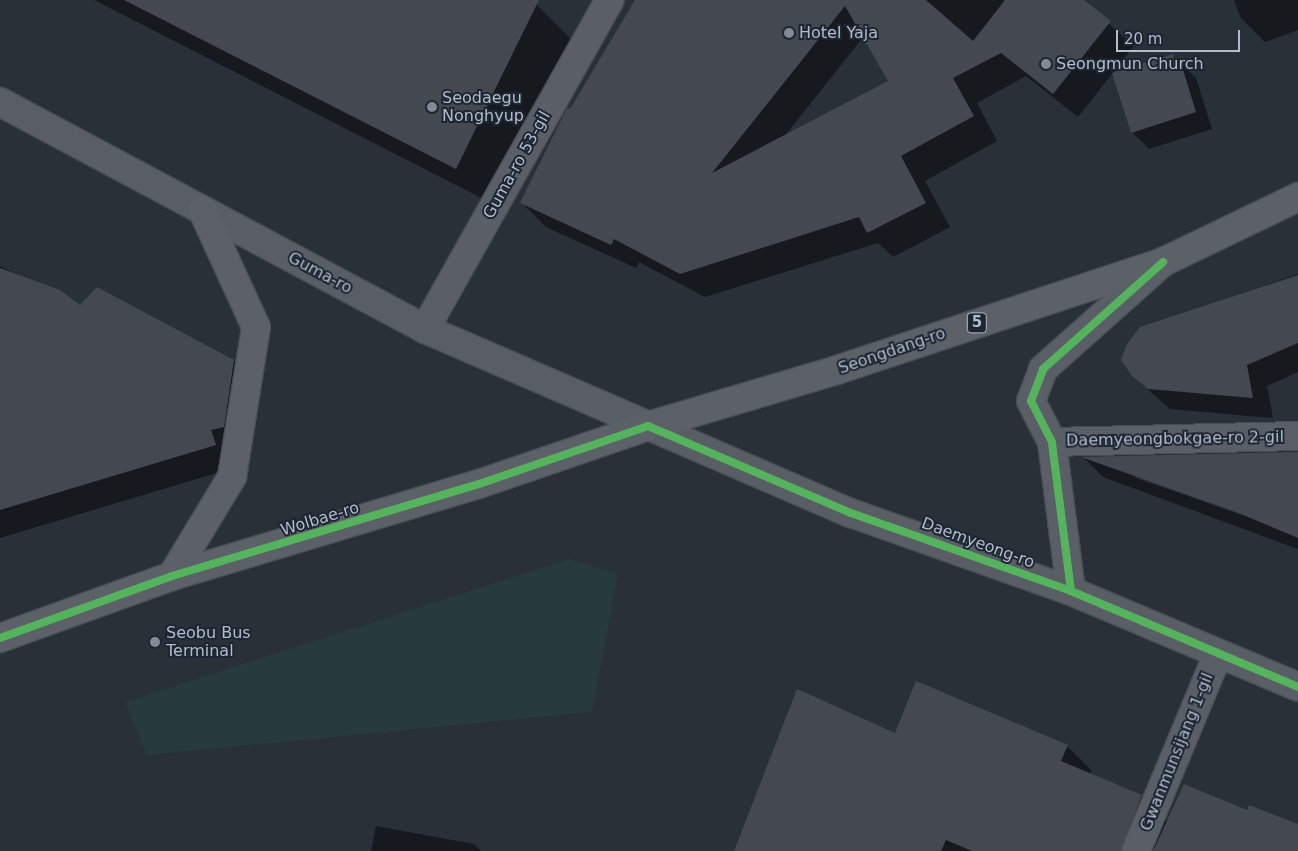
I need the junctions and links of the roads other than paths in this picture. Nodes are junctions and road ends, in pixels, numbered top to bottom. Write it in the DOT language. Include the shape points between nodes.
graph roads {
  1 [pos="610,0"];
  2 [pos="0,102"];
  3 [pos="1298,197"];
  4 [pos="203,211"];
  5 [pos="1163,262"];
  6 [pos="425,329"];
  7 [pos="648,426"];
  8 [pos="1298,436"];
  9 [pos="1052,442"];
  10 [pos="172,576"];
  11 [pos="1071,591"];
  12 [pos="0,638"];
  13 [pos="1218,654"];
  14 [pos="1298,687"];
  15 [pos="1136,851"];
  1 -- 6 [label="street, Guma-ro 53-gil"];
  2 -- 4 [label="main road, Guma-ro"];
  3 -- 5 [label="main road, Seongdang-ro / 5"];
  4 -- 6 [label="main road, Guma-ro"];
  4 -- 10 [label="main road" via="256,326 232,477"];
  5 -- 7 [label="main road, Seongdang-ro / 5" via="837,370"];
  5 -- 9 [label="street" via="1043,369 1031,401"];
  6 -- 7 [label="main road, Guma-ro"];
  7 -- 10 [label="main road, Wolbae-ro / 5" via="479,484"];
  7 -- 11 [label="main road, Daemyeong-ro" via="851,513"];
  8 -- 9 [label="street, Daemyeongbokgae-ro 2-gil"];
  9 -- 11 [label="street"];
  10 -- 12 [label="main road, Wolbae-ro / 5"];
  11 -- 13 [label="main road, Daemyeong-ro"];
  13 -- 14 [label="main road, Daemyeong-ro"];
  13 -- 15 [label="street, Gwanmunsijang 1-gil"];
}
